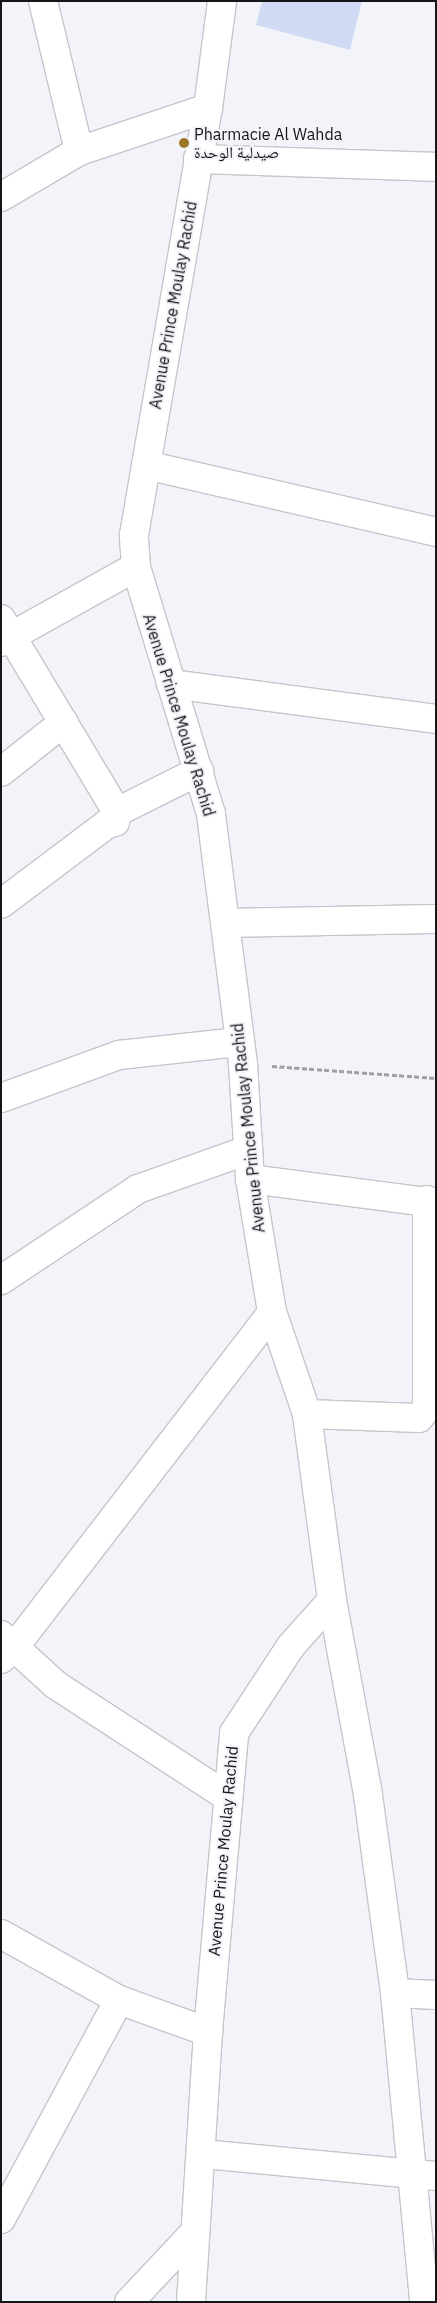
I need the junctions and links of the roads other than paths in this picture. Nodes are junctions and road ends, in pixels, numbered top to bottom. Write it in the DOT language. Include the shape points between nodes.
graph roads {
  1 [pos="42,1"];
  2 [pos="222,1"];
  3 [pos="208,108"];
  4 [pos="79,151"];
  5 [pos="198,159"];
  6 [pos="436,167"];
  7 [pos="1,197"];
  8 [pos="146,465"];
  9 [pos="436,532"];
  10 [pos="136,567"];
  11 [pos="5,632"];
  12 [pos="171,684"];
  13 [pos="436,719"];
  14 [pos="64,722"];
  15 [pos="199,771"];
  16 [pos="1,772"];
  17 [pos="112,818"];
  18 [pos="1,904"];
  19 [pos="436,919"];
  20 [pos="225,923"];
  21 [pos="240,1053"];
  22 [pos="1,1098"];
  23 [pos="248,1150"];
  24 [pos="250,1179"];
  25 [pos="431,1202"];
  26 [pos="1,1280"];
  27 [pos="272,1312"];
  28 [pos="307,1414"];
  29 [pos="332,1600"];
  30 [pos="6,1646"];
  31 [pos="226,1796"];
  32 [pos="1,1934"];
  33 [pos="395,1993"];
  34 [pos="436,1995"];
  35 [pos="119,2000"];
  36 [pos="208,2032"];
  37 [pos="203,2154"];
  38 [pos="424,2174"];
  39 [pos="1,2220"];
  40 [pos="195,2232"];
  41 [pos="129,2302"];
  42 [pos="191,2302"];
  43 [pos="424,2302"];
  1 -- 4 [label="street"];
  2 -- 3 [label="street, Avenue Prince Moulay Rachid"];
  3 -- 4 [label="street"];
  3 -- 5 [label="street, Avenue Prince Moulay Rachid"];
  4 -- 7 [label="street"];
  5 -- 6 [label="street"];
  5 -- 8 [label="street, Avenue Prince Moulay Rachid"];
  8 -- 9 [label="street"];
  8 -- 10 [label="street, Avenue Prince Moulay Rachid" via="134,535"];
  10 -- 11 [label="street"];
  10 -- 12 [label="street, Avenue Prince Moulay Rachid"];
  11 -- 14 [label="street"];
  12 -- 13 [label="street"];
  12 -- 15 [label="street, Avenue Prince Moulay Rachid"];
  14 -- 16 [label="street"];
  14 -- 17 [label="street"];
  15 -- 17 [label="street"];
  15 -- 20 [label="street, Avenue Prince Moulay Rachid" via="211,814"];
  17 -- 18 [label="street"];
  19 -- 20 [label="street"];
  20 -- 21 [label="street, Avenue Prince Moulay Rachid"];
  21 -- 22 [label="street" via="119,1055"];
  21 -- 23 [label="street, Avenue Prince Moulay Rachid"];
  23 -- 24 [label="street, Avenue Prince Moulay Rachid"];
  23 -- 26 [label="street" via="138,1189"];
  24 -- 25 [label="street"];
  24 -- 27 [label="street, Avenue Prince Moulay Rachid"];
  25 -- 28 [label="street" via="427,1408 419,1418"];
  27 -- 28 [label="street, Avenue Prince Moulay Rachid"];
  27 -- 30 [label="street"];
  28 -- 29 [label="street, Avenue Prince Moulay Rachid"];
  29 -- 31 [label="street, Avenue Prince Moulay Rachid" via="291,1646 234,1733"];
  29 -- 33 [label="street" via="368,1788"];
  30 -- 31 [label="street" via="56,1685"];
  31 -- 36 [label="street, Avenue Prince Moulay Rachid"];
  32 -- 35 [label="street"];
  33 -- 34 [label="street"];
  33 -- 38 [label="street"];
  35 -- 36 [label="street"];
  35 -- 39 [label="street"];
  36 -- 37 [label="street, Avenue Prince Moulay Rachid"];
  37 -- 38 [label="street"];
  37 -- 40 [label="street, Avenue Prince Moulay Rachid"];
  38 -- 43 [label="street"];
  40 -- 41 [label="street"];
  40 -- 42 [label="street, Avenue Prince Moulay Rachid"];
}
